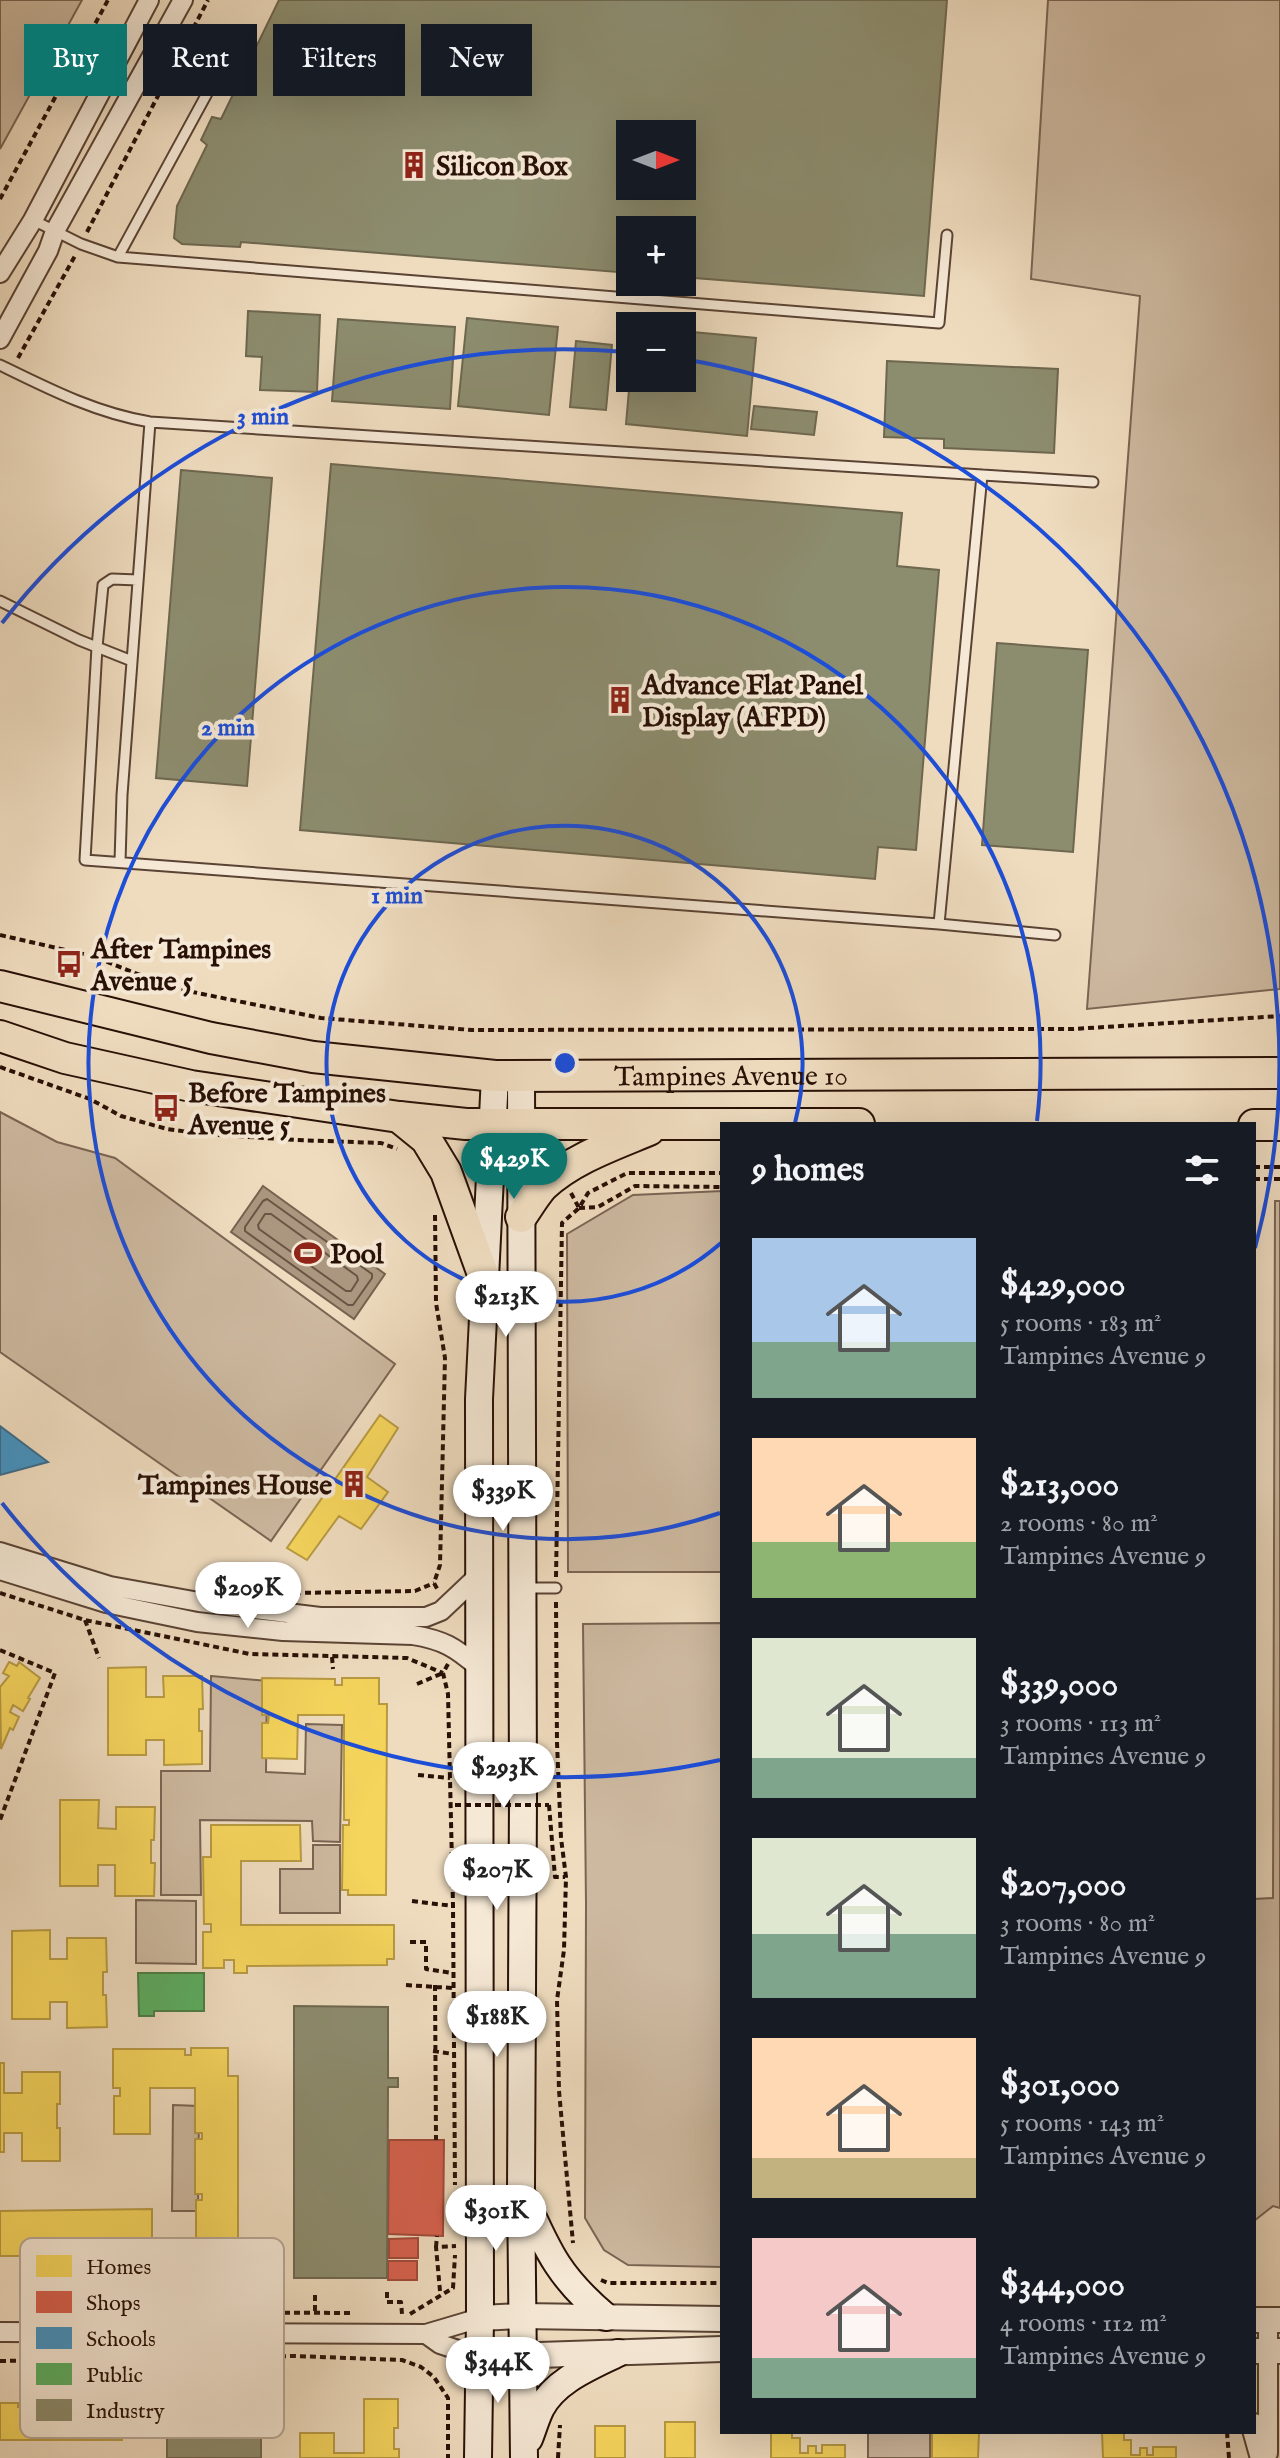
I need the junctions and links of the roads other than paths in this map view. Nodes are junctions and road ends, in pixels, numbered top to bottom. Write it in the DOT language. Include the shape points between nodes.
graph roads {
  1 [pos="149,0"];
  2 [pos="183,0"];
  3 [pos="206,96"];
  4 [pos="33,220"];
  5 [pos="55,231"];
  6 [pos="947,235"];
  7 [pos="118,257"];
  8 [pos="0,273"];
  9 [pos="0,339"];
  10 [pos="0,365"];
  11 [pos="150,422"];
  12 [pos="982,475"];
  13 [pos="1093,482"];
  14 [pos="138,580"];
  15 [pos="0,601"];
  16 [pos="97,647"];
  17 [pos="132,661"];
  18 [pos="120,862"];
  19 [pos="939,924"];
  20 [pos="1055,935"];
  21 [pos="0,986"];
  22 [pos="0,1036"];
  23 [pos="1280,1073"];
  24 [pos="508,1076"];
  25 [pos="399,1117"];
  26 [pos="507,1123"];
  27 [pos="720,1125"];
  28 [pos="1256,1125"];
  29 [pos="1280,1125"];
  30 [pos="658,1126"];
  31 [pos="521,1217"];
  32 [pos="484,1277"];
  33 [pos="0,1552"];
  34 [pos="0,1570"];
  35 [pos="478,1576"];
  36 [pos="522,1588"];
  37 [pos="556,1588"];
  38 [pos="478,1667"];
  39 [pos="521,2189"];
  40 [pos="522,2316"];
  41 [pos="606,2317"];
  42 [pos="480,2318"];
  43 [pos="720,2319"];
  44 [pos="1267,2320"];
  45 [pos="0,2332"];
  46 [pos="20,2332"];
  47 [pos="284,2333"];
  48 [pos="426,2334"];
  49 [pos="720,2349"];
  50 [pos="1267,2351"];
  51 [pos="618,2353"];
  52 [pos="523,2356"];
  53 [pos="479,2357"];
  54 [pos="1256,2431"];
  55 [pos="524,2456"];
  56 [pos="478,2458"];
  57 [pos="1266,2458"];
  1 -- 4 [label="street"];
  2 -- 5 [label="street"];
  3 -- 7 [label="lane"];
  4 -- 5 [label="lane"];
  4 -- 8 [label="street"];
  5 -- 7 [label="lane"];
  5 -- 9 [label="street"];
  6 -- 7 [label="lane" via="939,323"];
  10 -- 11 [label="lane" via="91,408"];
  11 -- 12 [label="lane"];
  11 -- 14 [label="lane"];
  12 -- 13 [label="lane"];
  12 -- 19 [label="lane"];
  14 -- 16 [label="lane" via="112,579 103,585"];
  14 -- 17 [label="lane"];
  15 -- 16 [label="lane"];
  16 -- 17 [label="lane"];
  16 -- 18 [label="lane" via="85,860"];
  17 -- 18 [label="lane"];
  18 -- 19 [label="lane"];
  19 -- 20 [label="lane"];
  21 -- 24 [label="main road, Tampines Avenue 10" via="211,1038 313,1057"];
  22 -- 25 [label="main road, Tampines Avenue 10" via="65,1058 191,1086"];
  23 -- 24 [label="main road, Tampines Avenue 10"];
  24 -- 26 [label="main road"];
  25 -- 26 [label="main road, Tampines Avenue 10"];
  25 -- 32 [label="main road" via="426,1139 446,1172"];
  26 -- 30 [label="main road, Tampines Avenue 10"];
  26 -- 31 [label="main road"];
  26 -- 32 [label="main road"];
  27 -- 30 [label="main road, Tampines Avenue 10"];
  28 -- 29 [label="main road"];
  30 -- 31 [label="main road" via="560,1173 541,1188"];
  31 -- 36 [label="main road"];
  32 -- 35 [label="main road"];
  33 -- 35 [label="street" via="110,1586 283,1614 414,1619 441,1611"];
  34 -- 38 [label="street" via="106,1603 197,1622 413,1635 454,1646"];
  35 -- 38 [label="main road"];
  36 -- 37 [label="lane"];
  36 -- 39 [label="main road"];
  38 -- 42 [label="main road"];
  39 -- 40 [label="main road"];
  39 -- 41 [label="main road" via="550,2256 578,2293"];
  40 -- 41 [label="street"];
  40 -- 42 [label="street"];
  40 -- 52 [label="main road"];
  41 -- 43 [label="street"];
  42 -- 48 [label="street"];
  42 -- 53 [label="main road"];
  44 -- 50 [label="street"];
  45 -- 46 [label="street"];
  47 -- 48 [label="street"];
  48 -- 53 [label="street"];
  49 -- 51 [label="street"];
  50 -- 57 [label="street"];
  51 -- 52 [label="street"];
  51 -- 55 [label="main road" via="552,2392"];
  52 -- 53 [label="street"];
  52 -- 55 [label="main road"];
  53 -- 56 [label="main road"];
  54 -- 57 [label="street"];
}
